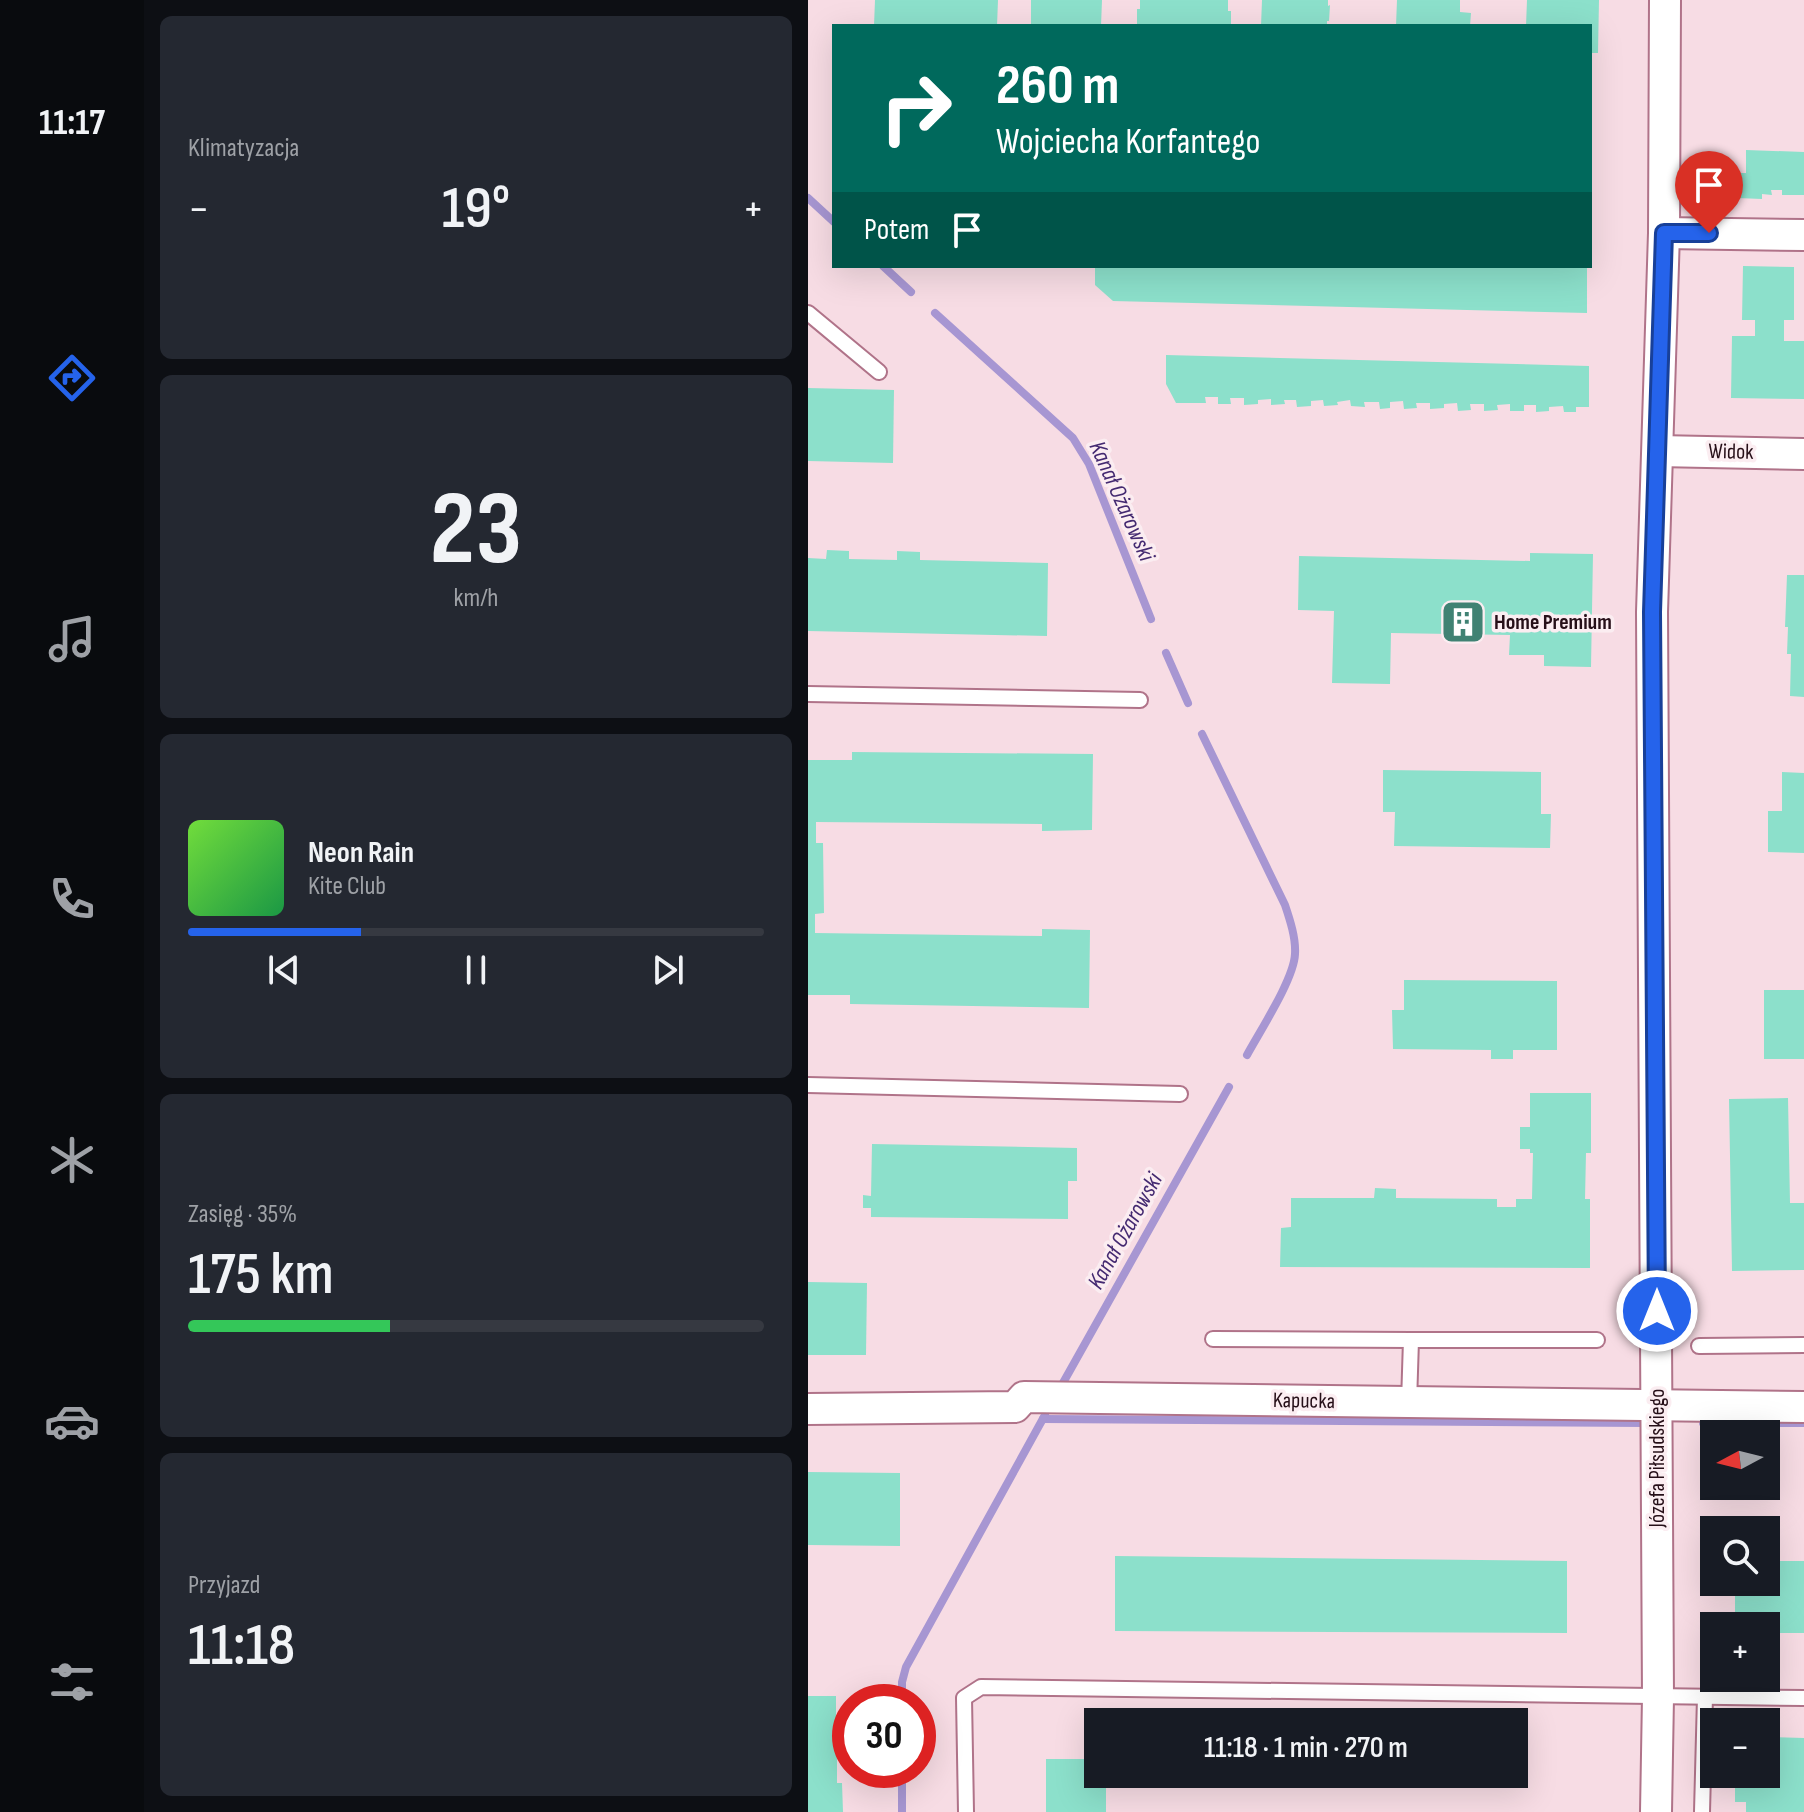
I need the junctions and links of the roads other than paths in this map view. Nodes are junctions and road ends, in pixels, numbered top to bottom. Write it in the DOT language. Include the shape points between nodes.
graph roads {
  1 [pos="1665,0"];
  2 [pos="1664,233"];
  3 [pos="1804,235"];
  4 [pos="808,313"];
  5 [pos="879,372"];
  6 [pos="1658,451"];
  7 [pos="1804,454"];
  8 [pos="808,694"];
  9 [pos="1140,700"];
  10 [pos="808,1085"];
  11 [pos="1180,1094"];
  12 [pos="1213,1339"];
  13 [pos="1411,1340"];
  14 [pos="1597,1340"];
  15 [pos="1804,1345"];
  16 [pos="1699,1346"];
  17 [pos="1409,1403"];
  18 [pos="1657,1406"];
  19 [pos="1804,1407"];
  20 [pos="808,1409"];
  21 [pos="1658,1697"];
  22 [pos="1705,1697"];
  23 [pos="1804,1698"];
  24 [pos="966,1812"];
  25 [pos="1656,1812"];
  26 [pos="1702,1812"];
  1 -- 2 [label="street, Józefa Piłsudskiego"];
  2 -- 3 [label="street"];
  2 -- 6 [label="street, Józefa Piłsudskiego"];
  4 -- 5 [label="lane"];
  6 -- 7 [label="street, Widok"];
  6 -- 18 [label="street, Józefa Piłsudskiego" via="1652,612"];
  8 -- 9 [label="lane"];
  10 -- 11 [label="lane"];
  12 -- 13 [label="lane"];
  13 -- 14 [label="lane"];
  13 -- 17 [label="lane"];
  15 -- 16 [label="lane"];
  17 -- 18 [label="street, Kapucka"];
  17 -- 20 [label="street, Kapucka" via="1024,1397 1015,1407"];
  18 -- 19 [label="street, Kapucka"];
  18 -- 21 [label="street, Józefa Piłsudskiego"];
  21 -- 22 [label="lane"];
  21 -- 24 [label="lane" via="981,1687 964,1698"];
  21 -- 25 [label="street, Józefa Piłsudskiego"];
  22 -- 23 [label="lane"];
  22 -- 26 [label="lane"];
}
